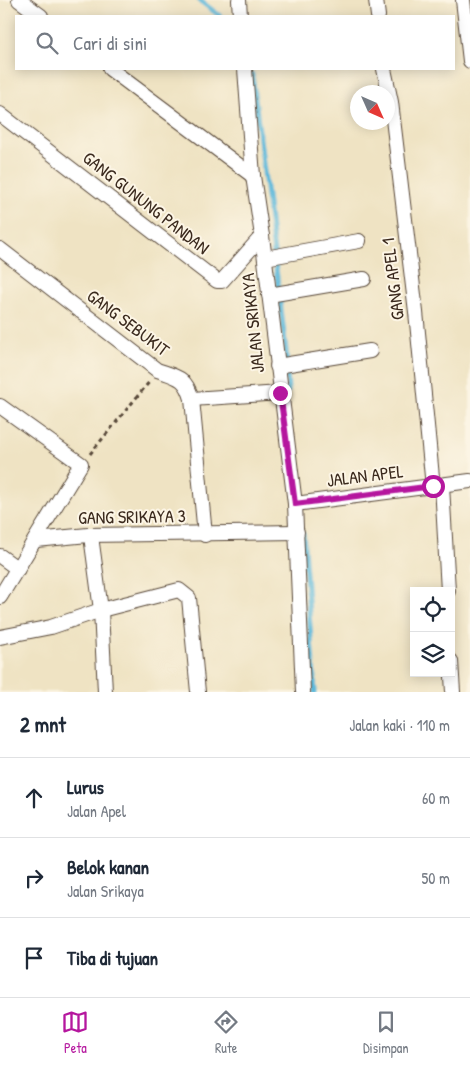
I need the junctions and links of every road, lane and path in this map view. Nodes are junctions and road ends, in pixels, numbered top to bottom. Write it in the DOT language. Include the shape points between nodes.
graph roads {
  1 [pos="19,0"];
  2 [pos="239,0"];
  3 [pos="376,0"];
  4 [pos="463,0"];
  5 [pos="40,15"];
  6 [pos="240,15"];
  7 [pos="378,15"];
  8 [pos="470,61"];
  9 [pos="111,70"];
  10 [pos="244,70"];
  11 [pos="384,70"];
  12 [pos="0,114"];
  13 [pos="253,176"];
  14 [pos="262,236"];
  15 [pos="359,241"];
  16 [pos="0,249"];
  17 [pos="265,258"];
  18 [pos="364,278"];
  19 [pos="269,295"];
  20 [pos="370,351"];
  21 [pos="277,366"];
  22 [pos="157,370"];
  23 [pos="280,393"];
  24 [pos="192,399"];
  25 [pos="0,406"];
  26 [pos="81,464"];
  27 [pos="470,481"];
  28 [pos="438,486"];
  29 [pos="295,504"];
  30 [pos="297,532"];
  31 [pos="205,535"];
  32 [pos="91,536"];
  33 [pos="36,540"];
  34 [pos="0,556"];
  35 [pos="18,569"];
  36 [pos="448,587"];
  37 [pos="0,597"];
  38 [pos="101,610"];
  39 [pos="0,637"];
  40 [pos="452,677"];
  41 [pos="105,692"];
  42 [pos="198,692"];
  43 [pos="303,692"];
  44 [pos="453,692"];
  1 -- 5 [label="street"];
  2 -- 6 [label="street"];
  3 -- 7 [label="street"];
  4 -- 8 [label="street"];
  9 -- 13 [label="street"];
  10 -- 13 [label="street, JALAN SRIKAYA"];
  11 -- 28 [label="street, GANG APEL 1" via="391,102"];
  12 -- 14 [label="street, GANG GUNUNG PANDAN" via="216,281 222,280"];
  13 -- 14 [label="street, JALAN SRIKAYA"];
  14 -- 17 [label="street, JALAN SRIKAYA"];
  15 -- 17 [label="street"];
  16 -- 22 [label="street, GANG SEBUKIT"];
  17 -- 19 [label="street, JALAN SRIKAYA"];
  18 -- 19 [label="street"];
  19 -- 21 [label="street, JALAN SRIKAYA"];
  20 -- 21 [label="street"];
  21 -- 23 [label="street, JALAN SRIKAYA"];
  22 -- 24 [label="street, GANG SEBUKIT" via="183,380"];
  22 -- 26 [label="path"];
  23 -- 24 [label="street"];
  23 -- 29 [label="street, JALAN SRIKAYA"];
  24 -- 31 [label="street, GANG SEBUKIT"];
  25 -- 26 [label="street"];
  26 -- 33 [label="street"];
  27 -- 28 [label="street, JALAN APEL"];
  28 -- 29 [label="street, JALAN APEL"];
  28 -- 36 [label="street, GANG APEL 1"];
  29 -- 30 [label="street, JALAN SRIKAYA"];
  30 -- 31 [label="street, GANG SRIKAYA 3"];
  30 -- 43 [label="street, JALAN SRIKAYA"];
  31 -- 32 [label="street, GANG SRIKAYA 3"];
  32 -- 33 [label="street, GANG SRIKAYA 3"];
  32 -- 38 [label="street"];
  33 -- 35 [label="street"];
  34 -- 35 [label="street"];
  35 -- 37 [label="street"];
  38 -- 39 [label="street" via="51,627"];
  38 -- 41 [label="street"];
  38 -- 42 [label="street" via="179,590 185,593 189,598"];
  40 -- 44 [label="street"];
}
